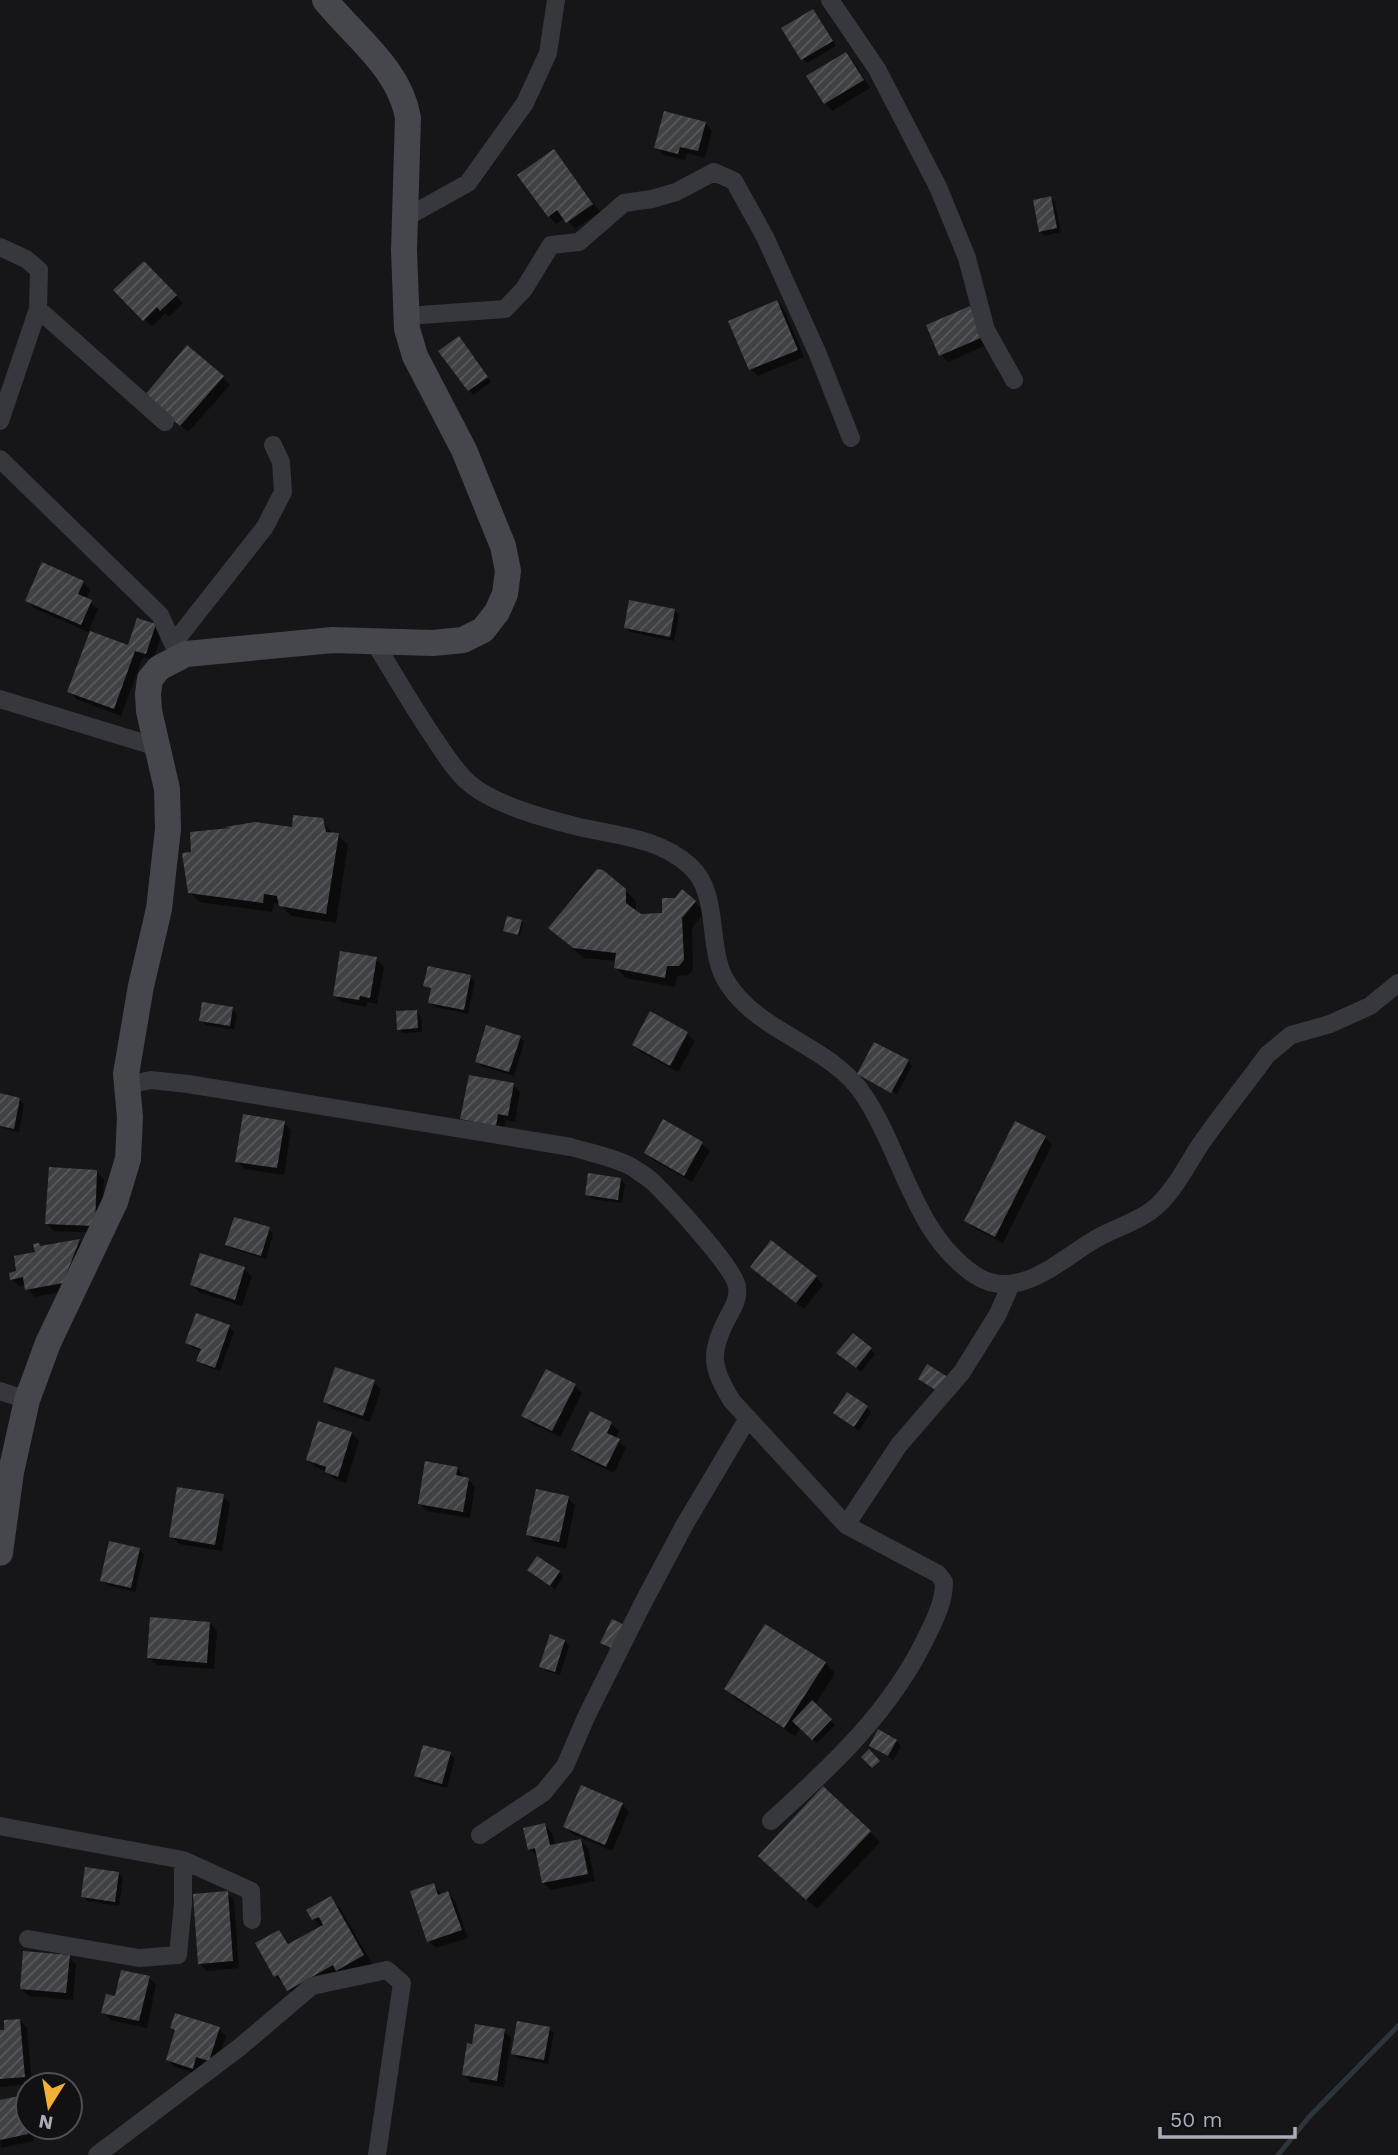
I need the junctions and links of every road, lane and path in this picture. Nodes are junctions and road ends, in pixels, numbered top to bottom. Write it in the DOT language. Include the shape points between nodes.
graph roads {
  1 [pos="325,0"];
  2 [pos="556,0"];
  3 [pos="830,0"];
  4 [pos="405,218"];
  5 [pos="0,247"];
  6 [pos="38,309"];
  7 [pos="406,316"];
  8 [pos="1014,380"];
  9 [pos="0,421"];
  10 [pos="165,422"];
  11 [pos="851,438"];
  12 [pos="274,445"];
  13 [pos="0,459"];
  14 [pos="373,640"];
  15 [pos="176,651"];
  16 [pos="0,699"];
  17 [pos="157,747"];
  18 [pos="1398,983"];
  19 [pos="127,1085"];
  20 [pos="1011,1284"];
  21 [pos="0,1391"];
  22 [pos="27,1400"];
  23 [pos="748,1418"];
  24 [pos="846,1525"];
  25 [pos="0,1553"];
  26 [pos="771,1821"];
  27 [pos="0,1826"];
  28 [pos="480,1835"];
  29 [pos="183,1860"];
  30 [pos="252,1920"];
  31 [pos="28,1939"];
  32 [pos="97,2155"];
  33 [pos="377,2155"];
  1 -- 4 [label="street" via="379,60 405,99"];
  2 -- 4 [label="street" via="548,52 525,103 468,183"];
  3 -- 8 [label="street" via="877,69 938,187 967,258 986,330"];
  4 -- 7 [label="street"];
  5 -- 6 [label="street" via="39,270"];
  6 -- 9 [label="street"];
  6 -- 10 [label="street"];
  7 -- 11 [label="street" via="505,309 524,289 551,245 579,242 624,203 676,192 714,172 734,181 765,237"];
  7 -- 14 [label="street" via="415,356 464,450 503,545 508,570 505,594 483,630 463,640 433,643"];
  12 -- 15 [label="street" via="281,462 283,492 265,527"];
  13 -- 15 [label="street" via="160,615"];
  14 -- 15 [label="street"];
  14 -- 20 [label="street" via="421,719 468,782 485,794 568,824 655,844 691,867 707,897 725,981 739,1000 819,1053 864,1094 928,1226 975,1276 994,1284"];
  15 -- 17 [label="street" via="150,679 149,711"];
  16 -- 17 [label="street"];
  17 -- 19 [label="street" via="167,789 168,829 159,909 141,986"];
  18 -- 20 [label="street" via="1370,1006 1291,1035 1267,1055 1158,1206 1029,1280"];
  19 -- 22 [label="street" via="130,1118 123,1181 48,1343"];
  19 -- 23 [label="street" via="151,1080 188,1084 571,1147 630,1166 652,1181 733,1274 736,1302 714,1359 718,1379"];
  20 -- 24 [label="street" via="962,1372 899,1445"];
  21 -- 22 [label="street"];
  22 -- 25 [label="street"];
  23 -- 24 [label="street"];
  23 -- 28 [label="street" via="643,1603 565,1766 544,1793"];
  24 -- 26 [label="street" via="937,1574 944,1582 940,1610 912,1666 876,1715 837,1761"];
  27 -- 29 [label="street"];
  29 -- 30 [label="street" via="251,1891"];
  29 -- 31 [label="street" via="178,1955 139,1958"];
  32 -- 33 [label="street" via="312,1986 387,1970 402,1983"];
}
